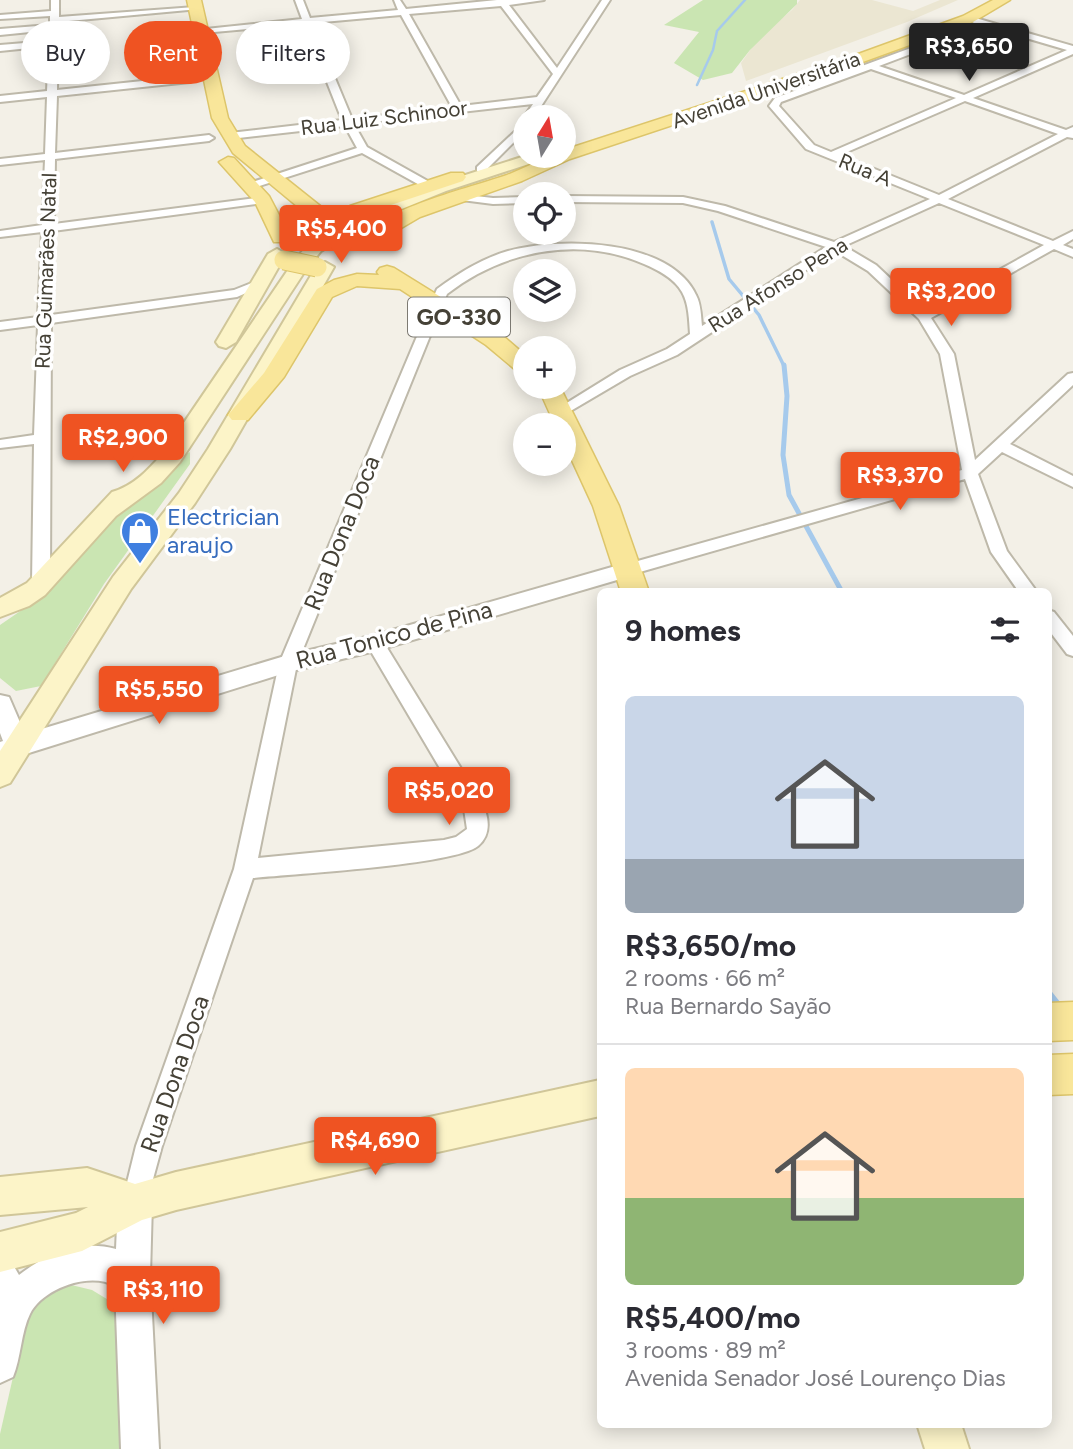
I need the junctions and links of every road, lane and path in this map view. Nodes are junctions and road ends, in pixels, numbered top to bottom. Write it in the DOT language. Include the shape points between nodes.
graph roads {
  1 [pos="55,0"];
  2 [pos="299,0"];
  3 [pos="396,0"];
  4 [pos="540,0"];
  5 [pos="606,0"];
  6 [pos="982,0"];
  7 [pos="1003,0"];
  8 [pos="502,1"];
  9 [pos="195,4"];
  10 [pos="175,5"];
  11 [pos="403,11"];
  12 [pos="0,17"];
  13 [pos="55,20"];
  14 [pos="308,20"];
  15 [pos="976,21"];
  16 [pos="222,28"];
  17 [pos="0,32"];
  18 [pos="923,35"];
  19 [pos="940,40"];
  20 [pos="21,46"];
  21 [pos="0,48"];
  22 [pos="1073,50"];
  23 [pos="855,60"];
  24 [pos="873,66"];
  25 [pos="558,74"];
  26 [pos="52,84"];
  27 [pos="141,84"];
  28 [pos="212,84"];
  29 [pos="746,90"];
  30 [pos="52,93"];
  31 [pos="966,98"];
  32 [pos="0,99"];
  33 [pos="539,100"];
  34 [pos="536,105"];
  35 [pos="458,109"];
  36 [pos="348,122"];
  37 [pos="206,130"];
  38 [pos="1071,132"];
  39 [pos="230,136"];
  40 [pos="513,138"];
  41 [pos="576,148"];
  42 [pos="363,149"];
  43 [pos="50,156"];
  44 [pos="513,156"];
  45 [pos="830,156"];
  46 [pos="513,157"];
  47 [pos="0,162"];
  48 [pos="517,168"];
  49 [pos="538,168"];
  50 [pos="481,169"];
  51 [pos="273,178"];
  52 [pos="250,186"];
  53 [pos="429,186"];
  54 [pos="458,197"];
  55 [pos="576,199"];
  56 [pos="939,199"];
  57 [pos="263,200"];
  58 [pos="513,200"];
  59 [pos="326,224"];
  60 [pos="48,228"];
  61 [pos="0,234"];
  62 [pos="1073,234"];
  63 [pos="1054,245"];
  64 [pos="835,246"];
  65 [pos="281,251"];
  66 [pos="1073,253"];
  67 [pos="346,255"];
  68 [pos="396,278"];
  69 [pos="262,283"];
  70 [pos="436,302"];
  71 [pos="925,317"];
  72 [pos="45,320"];
  73 [pos="0,326"];
  74 [pos="697,335"];
  75 [pos="513,356"];
  76 [pos="1072,380"];
  77 [pos="555,399"];
  78 [pos="562,412"];
  79 [pos="240,415"];
  80 [pos="41,438"];
  81 [pos="0,444"];
  82 [pos="1000,445"];
  83 [pos="970,472"];
  84 [pos="1073,482"];
  85 [pos="187,498"];
  86 [pos="109,510"];
  87 [pos="631,581"];
  88 [pos="41,584"];
  89 [pos="602,588"];
  90 [pos="1026,588"];
  91 [pos="597,589"];
  92 [pos="0,608"];
  93 [pos="1052,621"];
  94 [pos="375,643"];
  95 [pos="1073,649"];
  96 [pos="288,664"];
  97 [pos="0,704"];
  98 [pos="6,746"];
  99 [pos="0,775"];
  100 [pos="244,869"];
  101 [pos="1073,1074"];
  102 [pos="1052,1075"];
  103 [pos="597,1099"];
  104 [pos="0,1196"];
  105 [pos="135,1203"];
  106 [pos="0,1252"];
  107 [pos="132,1276"];
  108 [pos="7,1289"];
  109 [pos="0,1364"];
  110 [pos="940,1428"];
  111 [pos="140,1449"];
  112 [pos="947,1449"];
  1 -- 13 [label="street, Rua Guimarães Natal"];
  2 -- 14 [label="street"];
  3 -- 11 [label="street"];
  4 -- 8 [label="street"];
  5 -- 25 [label="street"];
  6 -- 29 [label="main road, Avenida Universitária" via="933,24"];
  7 -- 15 [label="main road, Avenida Universitária"];
  8 -- 11 [label="street"];
  8 -- 25 [label="street"];
  9 -- 10 [label="street"];
  10 -- 13 [label="street"];
  11 -- 14 [label="street"];
  11 -- 35 [label="street"];
  12 -- 13 [label="street"];
  13 -- 17 [label="street"];
  14 -- 16 [label="street"];
  14 -- 36 [label="street"];
  15 -- 18 [label="main road, Avenida Universitária"];
  15 -- 19 [label="street"];
  15 -- 22 [label="street"];
  18 -- 19 [label="street"];
  18 -- 23 [label="main road, Avenida Universitária"];
  19 -- 24 [label="street"];
  20 -- 21 [label="street"];
  22 -- 31 [label="street"];
  23 -- 24 [label="street"];
  23 -- 29 [label="main road, Avenida Universitária"];
  24 -- 31 [label="street"];
  24 -- 45 [label="street, Rua A" via="778,100 774,106 810,147"];
  25 -- 33 [label="street"];
  26 -- 30 [label="street, Rua Guimarães Natal"];
  27 -- 30 [label="street"];
  28 -- 39 [label="main road" via="220,118"];
  29 -- 41 [label="main road, Avenida Universitária" via="641,132"];
  30 -- 32 [label="street"];
  30 -- 43 [label="street, Rua Guimarães Natal"];
  31 -- 38 [label="street"];
  31 -- 45 [label="street"];
  33 -- 34 [label="street"];
  33 -- 35 [label="street, Rua Luiz Schinoor"];
  35 -- 36 [label="street, Rua Luiz Schinoor"];
  36 -- 39 [label="street, Rua Luiz Schinoor"];
  36 -- 42 [label="street"];
  37 -- 43 [label="street"];
  37 -- 52 [label="main road"];
  38 -- 56 [label="street, Rua Afonso Pena"];
  39 -- 51 [label="main road"];
  40 -- 50 [label="street"];
  42 -- 51 [label="street"];
  42 -- 53 [label="street"];
  43 -- 47 [label="street"];
  43 -- 60 [label="street, Rua Guimarães Natal"];
  44 -- 50 [label="main road"];
  45 -- 56 [label="street, Rua A"];
  46 -- 86 [label="main road" via="360,219 315,247 172,457 153,478"];
  48 -- 85 [label="main road, Avenida Universitária" via="394,214 328,250 206,446"];
  49 -- 54 [label="main road, Avenida Universitária"];
  50 -- 53 [label="main road"];
  51 -- 52 [label="street"];
  51 -- 59 [label="main road"];
  52 -- 57 [label="main road"];
  53 -- 59 [label="main road"];
  54 -- 58 [label="street"];
  54 -- 67 [label="main road, Avenida Universitária" via="381,230"];
  55 -- 64 [label="street" via="683,200"];
  56 -- 63 [label="street, Rua A"];
  56 -- 64 [label="street, Rua Afonso Pena"];
  57 -- 60 [label="street"];
  57 -- 65 [label="main road"];
  59 -- 65 [label="main road" via="302,228"];
  59 -- 67 [label="main road, bridge" via="349,227"];
  60 -- 61 [label="street"];
  60 -- 72 [label="street, Rua Guimarães Natal"];
  62 -- 63 [label="street"];
  63 -- 66 [label="street, Rua A"];
  63 -- 71 [label="street"];
  64 -- 71 [label="street" via="872,268"];
  64 -- 74 [label="street, Rua Afonso Pena"];
  65 -- 67 [label="main road, bridge"];
  65 -- 69 [label="main road"];
  67 -- 68 [label="main road"];
  67 -- 68 [label="main road" via="372,256"];
  67 -- 79 [label="main road, Avenida Universitária"];
  68 -- 70 [label="main road, GO-330"];
  68 -- 79 [label="main road" via="357,280 324,293 273,377"];
  69 -- 72 [label="street" via="237,293"];
  69 -- 86 [label="main road" via="144,470"];
  70 -- 74 [label="street, Rua Dona Doca" via="450,283 489,261 551,247 604,249 656,265 675,277 690,294"];
  70 -- 75 [label="main road, GO-330"];
  70 -- 96 [label="street, Rua Dona Doca"];
  71 -- 83 [label="street" via="947,354"];
  72 -- 73 [label="street"];
  72 -- 80 [label="street, Rua Guimarães Natal"];
  74 -- 78 [label="street, Rua Afonso Pena"];
  76 -- 82 [label="street"];
  77 -- 78 [label="main road"];
  78 -- 87 [label="main road" via="606,506"];
  79 -- 85 [label="main road, Avenida Universitária"];
  80 -- 81 [label="street"];
  80 -- 88 [label="street, Rua Guimarães Natal"];
  82 -- 83 [label="street"];
  82 -- 84 [label="street"];
  83 -- 87 [label="street, Rua Tonico de Pina" via="820,516"];
  83 -- 90 [label="street" via="999,552"];
  85 -- 98 [label="main road, Avenida Universitária"];
  86 -- 88 [label="main road"];
  87 -- 89 [label="street, Rua Tonico de Pina"];
  88 -- 92 [label="main road"];
  91 -- 94 [label="street, Rua Tonico de Pina"];
  93 -- 95 [label="street"];
  94 -- 96 [label="street, Rua Tonico de Pina"];
  94 -- 100 [label="street" via="474,807 480,822 477,835 463,845 444,849"];
  96 -- 98 [label="street, Rua Tonico de Pina"];
  96 -- 100 [label="street, Rua Dona Doca"];
  97 -- 98 [label="street"];
  98 -- 99 [label="main road, Avenida Universitária"];
  100 -- 105 [label="street, Rua Dona Doca" via="149,1146"];
  101 -- 102 [label="main road"];
  103 -- 105 [label="main road"];
  104 -- 105 [label="main road" via="88,1187"];
  105 -- 106 [label="main road" via="82,1231"];
  105 -- 107 [label="street"];
  107 -- 108 [label="street" via="120,1267 90,1261"];
  107 -- 111 [label="street"];
  108 -- 109 [label="street"];
  110 -- 112 [label="main road"];
}
